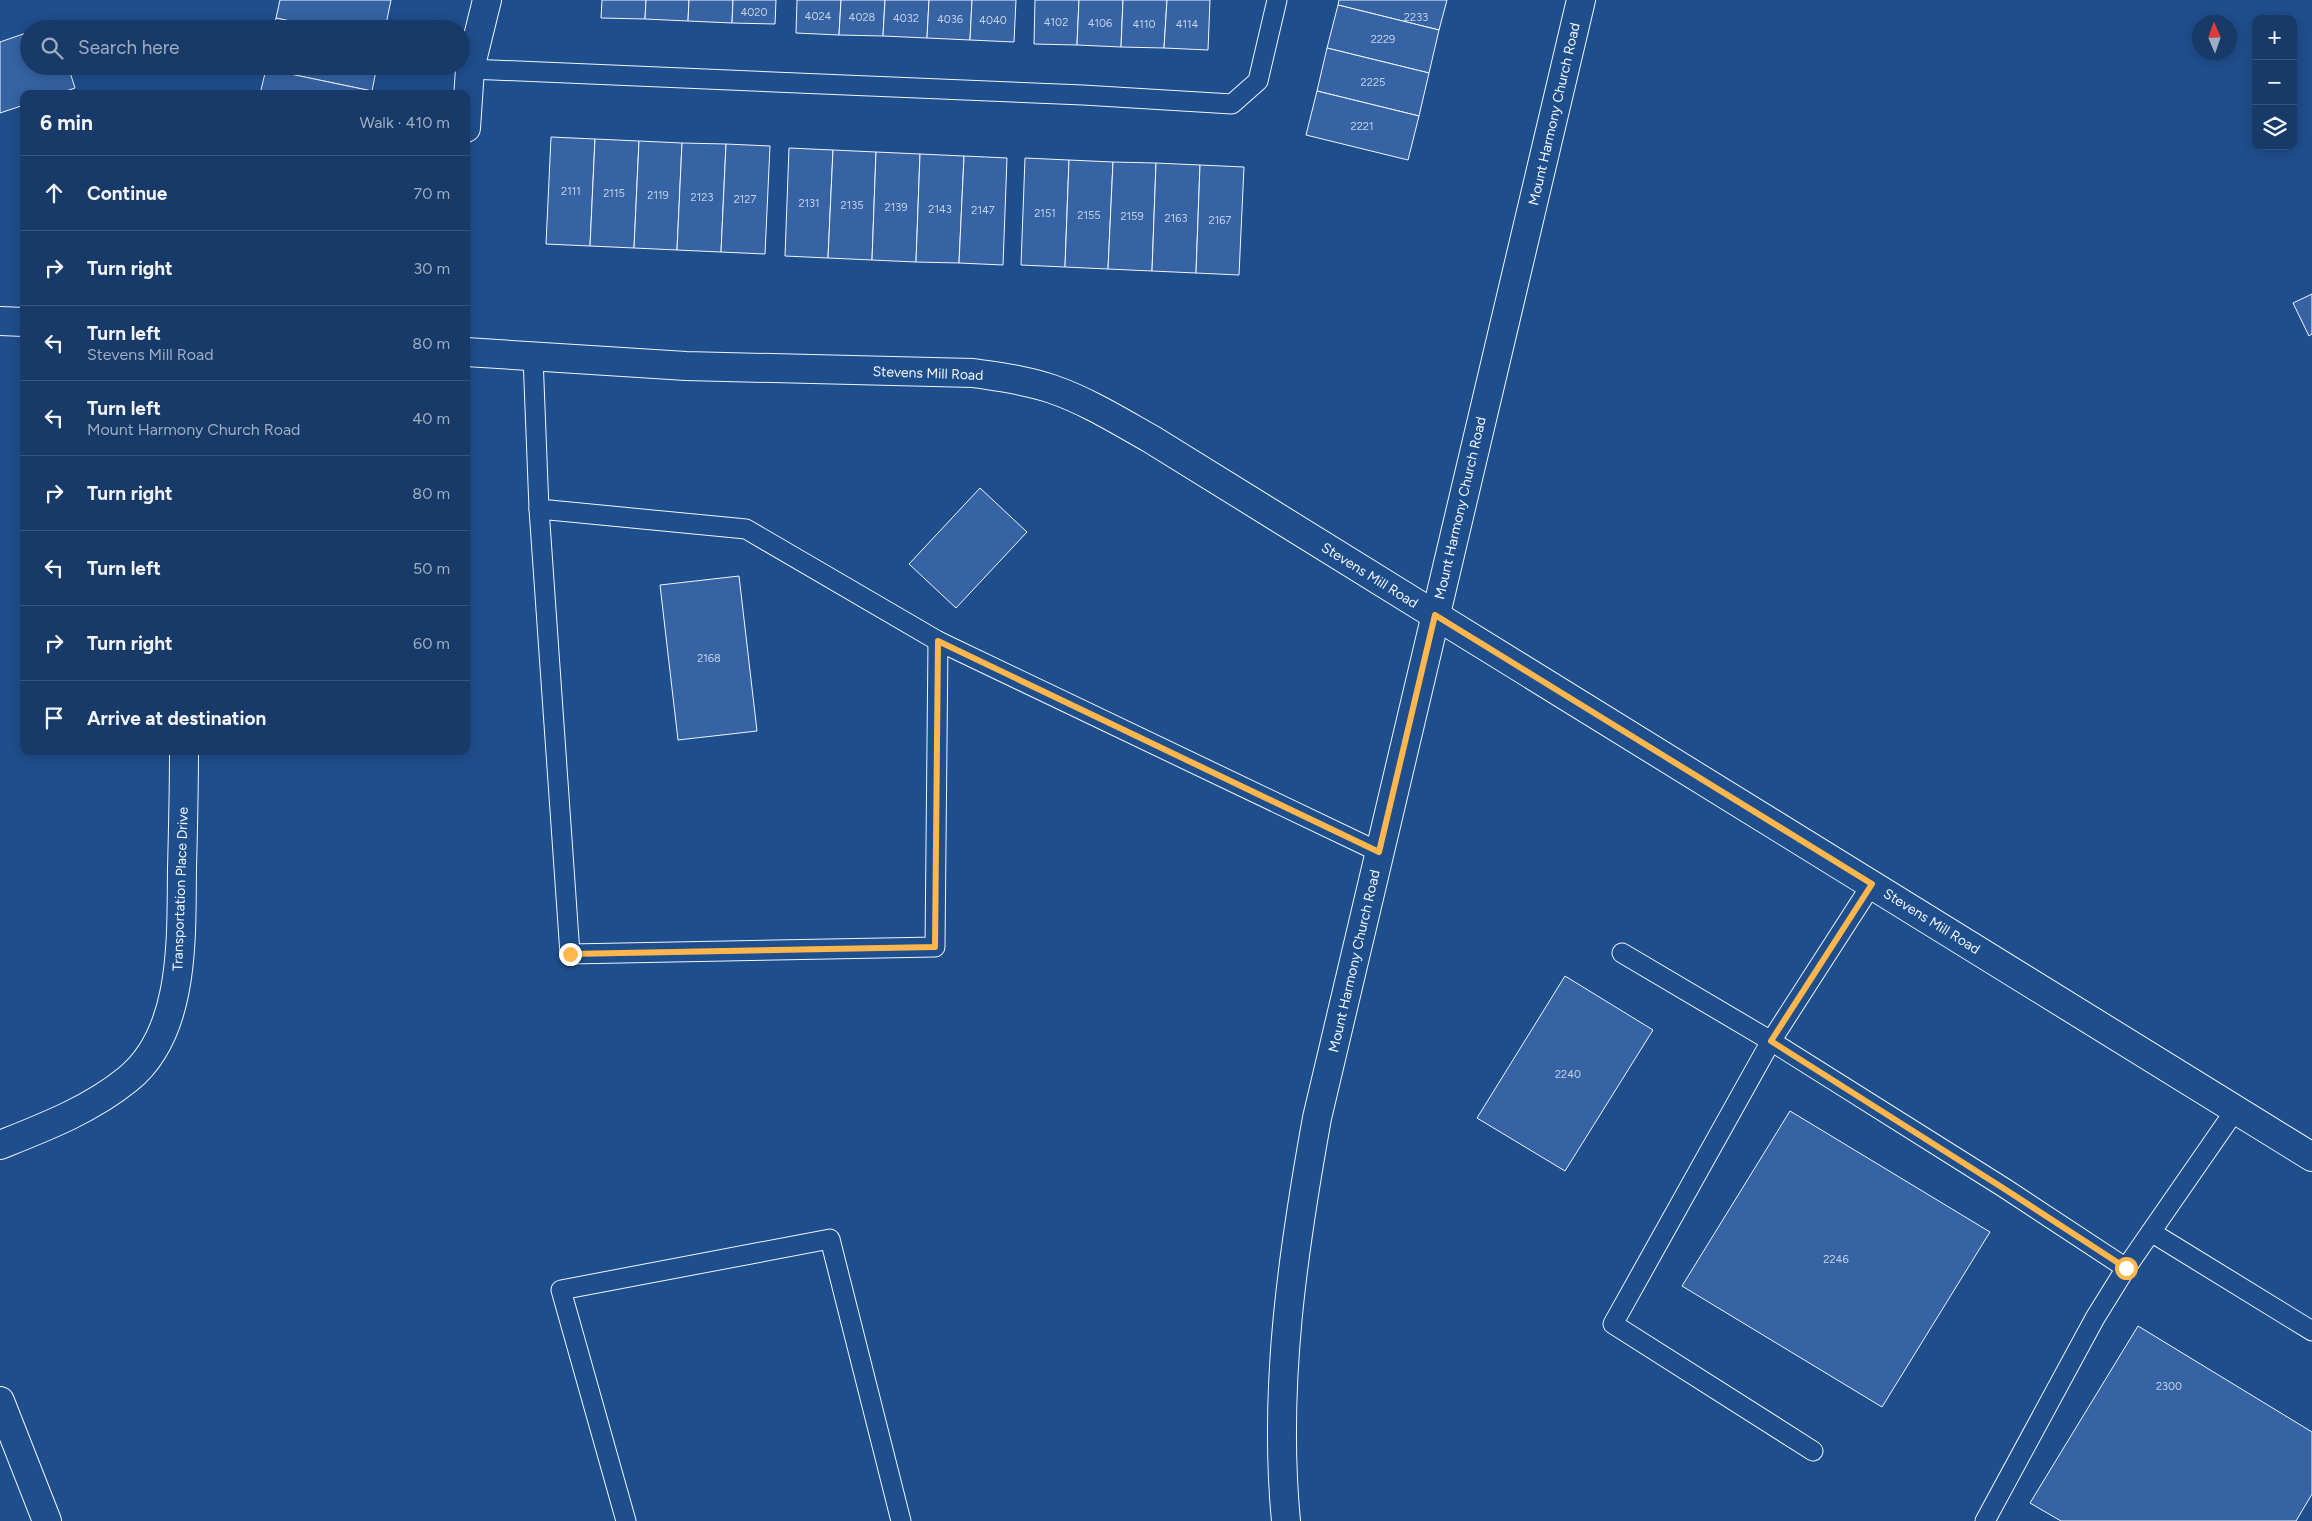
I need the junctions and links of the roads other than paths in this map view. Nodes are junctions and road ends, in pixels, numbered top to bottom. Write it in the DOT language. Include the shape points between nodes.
graph roads {
  1 [pos="487,0"];
  2 [pos="1277,0"];
  3 [pos="1581,0"];
  4 [pos="470,69"];
  5 [pos="470,75"];
  6 [pos="469,90"];
  7 [pos="0,321"];
  8 [pos="20,322"];
  9 [pos="470,352"];
  10 [pos="534,357"];
  11 [pos="539,509"];
  12 [pos="1435,615"];
  13 [pos="938,641"];
  14 [pos="184,755"];
  15 [pos="1379,852"];
  16 [pos="1872,884"];
  17 [pos="1622,953"];
  18 [pos="1771,1041"];
  19 [pos="2236,1109"];
  20 [pos="11,1140"];
  21 [pos="2312,1157"];
  22 [pos="2151,1232"];
  23 [pos="2126,1268"];
  24 [pos="2312,1331"];
  25 [pos="0,1386"];
  26 [pos="0,1401"];
  27 [pos="18,1446"];
  28 [pos="1813,1451"];
  29 [pos="47,1521"];
  30 [pos="626,1521"];
  31 [pos="901,1521"];
  32 [pos="1286,1521"];
  33 [pos="1986,1521"];
  1 -- 4 [label="main road"];
  2 -- 4 [label="lane" via="1258,81 1232,104"];
  3 -- 12 [label="main road, Mount Harmony Church Road"];
  5 -- 6 [label="main road"];
  7 -- 8 [label="main road"];
  9 -- 10 [label="main road, Stevens Mill Road"];
  10 -- 11 [label="lane"];
  10 -- 12 [label="main road, Stevens Mill Road" via="764,369 973,373 1051,388 1151,439"];
  11 -- 13 [label="lane" via="746,529"];
  11 -- 13 [label="lane" via="570,954 935,947"];
  12 -- 15 [label="main road, Mount Harmony Church Road"];
  12 -- 16 [label="main road, Stevens Mill Road"];
  13 -- 15 [label="lane"];
  14 -- 20 [label="main road, Transportation Place Drive" via="181,951 175,995 162,1032 149,1058 129,1079 82,1111"];
  15 -- 32 [label="main road, Mount Harmony Church Road" via="1317,1118 1297,1230 1282,1420"];
  16 -- 18 [label="lane"];
  16 -- 19 [label="main road, Stevens Mill Road"];
  17 -- 18 [label="lane"];
  18 -- 23 [label="lane"];
  18 -- 28 [label="lane" via="1613,1324"];
  19 -- 21 [label="main road, Stevens Mill Road"];
  19 -- 22 [label="lane"];
  22 -- 23 [label="lane"];
  22 -- 24 [label="lane"];
  23 -- 33 [label="lane" via="2095,1318"];
  25 -- 27 [label="main road"];
  26 -- 27 [label="main road"];
  27 -- 29 [label="main road"];
  30 -- 31 [label="lane" via="561,1290 830,1239"];
}
